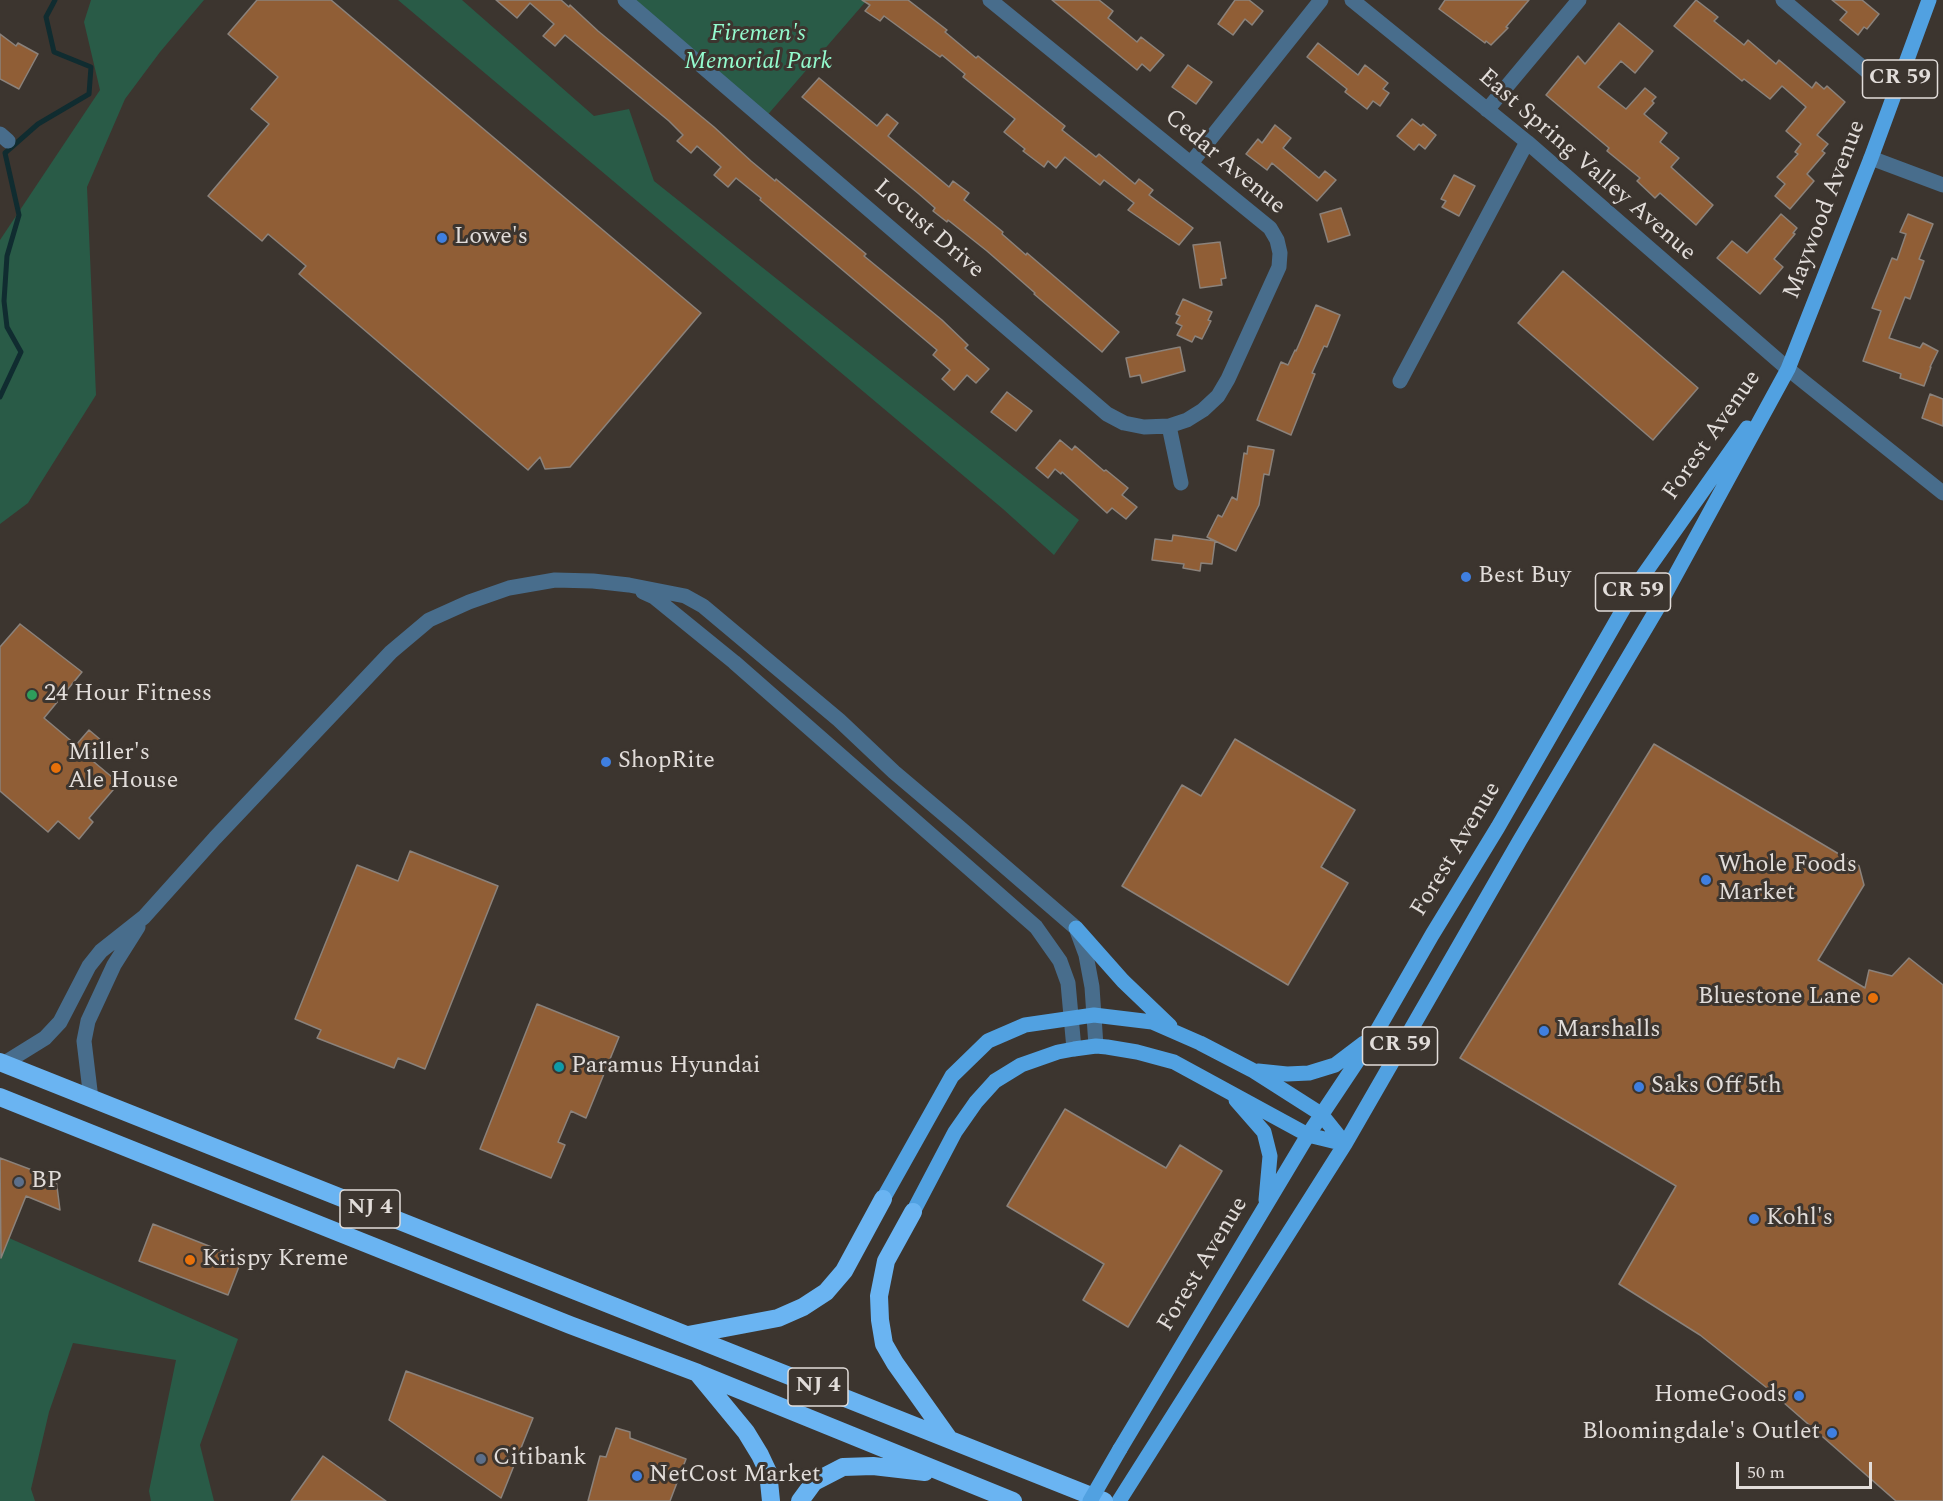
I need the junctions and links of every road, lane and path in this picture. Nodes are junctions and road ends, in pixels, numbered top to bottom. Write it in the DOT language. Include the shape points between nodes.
graph roads {
  1 [pos="625,0"];
  2 [pos="990,0"];
  3 [pos="1321,0"];
  4 [pos="1352,0"];
  5 [pos="1579,0"];
  6 [pos="1783,0"];
  7 [pos="1929,0"];
  8 [pos="1894,94"];
  9 [pos="1487,110"];
  10 [pos="1527,142"];
  11 [pos="1871,158"];
  12 [pos="1191,163"];
  13 [pos="1943,184"];
  14 [pos="1788,369"];
  15 [pos="1400,381"];
  16 [pos="1169,426"];
  17 [pos="1181,483"];
  18 [pos="1943,493"];
  19 [pos="629,585"];
  20 [pos="144,917"];
  21 [pos="1076,928"];
  22 [pos="1094,1015"];
  23 [pos="1071,1018"];
  24 [pos="1177,1033"];
  25 [pos="1374,1036"];
  26 [pos="1096,1046"];
  27 [pos="1074,1049"];
  28 [pos="1,1063"];
  29 [pos="1252,1070"];
  30 [pos="1231,1093"];
  31 [pos="0,1097"];
  32 [pos="91,1099"];
  33 [pos="1321,1114"];
  34 [pos="1308,1135"];
  35 [pos="1344,1144"];
  36 [pos="883,1199"];
  37 [pos="1265,1206"];
  38 [pos="913,1212"];
  39 [pos="688,1335"];
  40 [pos="698,1373"];
  41 [pos="949,1439"];
  42 [pos="949,1475"];
  43 [pos="771,1501"];
  44 [pos="800,1501"];
  45 [pos="1013,1501"];
  46 [pos="1090,1501"];
  47 [pos="1104,1501"];
  48 [pos="1119,1501"];
  1 -- 16 [label="street, Locust Drive" via="1107,414 1144,427"];
  2 -- 12 [label="street, Cedar Avenue"];
  3 -- 12 [label="street"];
  4 -- 9 [label="street, East Spring Valley Avenue"];
  5 -- 9 [label="street"];
  6 -- 8 [label="street"];
  7 -- 8 [label="main road, Maywood Avenue / CR 59"];
  8 -- 11 [label="main road, Maywood Avenue / CR 59"];
  9 -- 10 [label="street, East Spring Valley Avenue"];
  10 -- 14 [label="street, East Spring Valley Avenue"];
  10 -- 15 [label="street"];
  11 -- 13 [label="street"];
  11 -- 14 [label="main road, Maywood Avenue / CR 59"];
  12 -- 16 [label="street, Cedar Avenue" via="1270,228 1280,253 1279,267 1218,396 1187,420"];
  14 -- 18 [label="street, East Spring Valley Avenue"];
  14 -- 25 [label="main road, Forest Avenue / CR 59" via="1640,580"];
  14 -- 35 [label="main road, Forest Avenue / CR 59" via="1657,609"];
  16 -- 17 [label="street"];
  19 -- 20 [label="street" via="555,580 509,588 429,620 391,652"];
  19 -- 21 [label="street" via="685,596 704,606"];
  19 -- 23 [label="street" via="654,597 734,662 1036,927 1060,961 1068,983"];
  20 -- 28 [label="street" via="101,951 60,1022 45,1038"];
  20 -- 32 [label="street" via="114,965 88,1021 84,1049"];
  21 -- 22 [label="street" via="1086,955"];
  21 -- 24 [label="main road" via="1092,950"];
  22 -- 23 [label="main road"];
  22 -- 24 [label="main road" via="1152,1022"];
  22 -- 26 [label="street"];
  23 -- 27 [label="street"];
  23 -- 36 [label="main road" via="1025,1024 988,1041 952,1076"];
  24 -- 29 [label="main road"];
  25 -- 29 [label="main road" via="1335,1065 1309,1073"];
  25 -- 33 [label="main road, Forest Avenue / CR 59"];
  26 -- 27 [label="main road"];
  26 -- 30 [label="main road" via="1174,1062"];
  27 -- 38 [label="main road" via="1021,1065 995,1081 955,1132"];
  28 -- 32 [label="highway, NJ 4"];
  29 -- 33 [label="main road"];
  30 -- 34 [label="main road"];
  30 -- 37 [label="main road" via="1264,1132 1270,1156"];
  31 -- 40 [label="highway, NJ 4"];
  32 -- 39 [label="highway, NJ 4"];
  33 -- 34 [label="main road, Forest Avenue / CR 59"];
  33 -- 35 [label="main road"];
  34 -- 35 [label="main road"];
  34 -- 37 [label="main road, Forest Avenue / CR 59"];
  35 -- 48 [label="main road, Forest Avenue / CR 59"];
  36 -- 39 [label="highway" via="844,1271 826,1292 778,1318"];
  37 -- 46 [label="main road, Forest Avenue / CR 59, bridge"];
  38 -- 41 [label="highway" via="886,1261 879,1296 880,1320 884,1344 895,1363"];
  39 -- 41 [label="highway, NJ 4"];
  40 -- 42 [label="highway, NJ 4"];
  40 -- 43 [label="highway" via="760,1455 768,1472"];
  41 -- 47 [label="highway, NJ 4"];
  42 -- 44 [label="highway" via="873,1466 843,1467 814,1482"];
  42 -- 45 [label="highway, NJ 4"];
}
